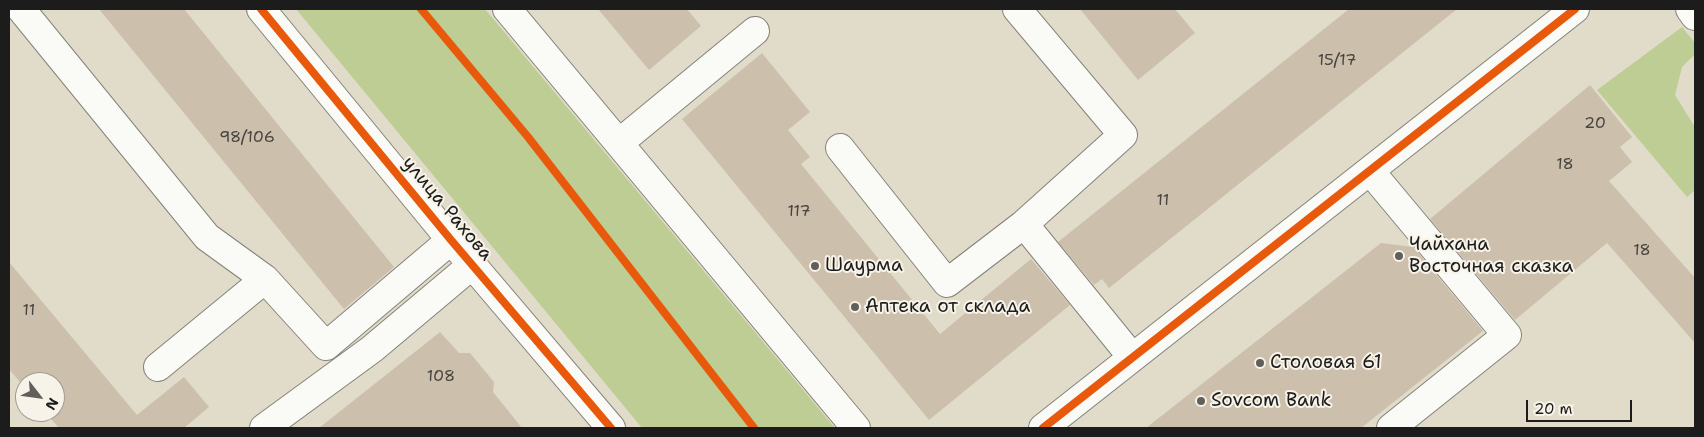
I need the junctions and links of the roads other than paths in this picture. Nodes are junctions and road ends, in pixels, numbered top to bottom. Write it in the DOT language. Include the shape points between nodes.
graph roads {
  1 [pos="21,9"];
  2 [pos="261,9"];
  3 [pos="507,9"];
  4 [pos="1017,9"];
  5 [pos="1574,9"];
  6 [pos="1690,9"];
  7 [pos="1695,16"];
  8 [pos="755,31"];
  9 [pos="619,143"];
  10 [pos="840,148"];
  11 [pos="1370,171"];
  12 [pos="1024,224"];
  13 [pos="451,240"];
  14 [pos="472,265"];
  15 [pos="265,279"];
  16 [pos="1132,358"];
  17 [pos="158,367"];
  18 [pos="264,428"];
  19 [pos="611,428"];
  20 [pos="856,428"];
  21 [pos="1043,428"];
  22 [pos="1391,428"];
  1 -- 15 [label="street" via="207,237"];
  2 -- 13 [label="street, улица Рахова"];
  3 -- 9 [label="street"];
  4 -- 12 [label="street" via="1123,135"];
  5 -- 11 [label="street"];
  6 -- 7 [label="street"];
  8 -- 9 [label="street"];
  9 -- 20 [label="street"];
  10 -- 12 [label="street" via="947,283"];
  11 -- 16 [label="street"];
  11 -- 22 [label="street" via="1507,335"];
  12 -- 16 [label="street"];
  13 -- 14 [label="street, улица Рахова"];
  13 -- 15 [label="street" via="326,346"];
  14 -- 18 [label="street" via="372,349"];
  14 -- 19 [label="street, улица Рахова"];
  15 -- 17 [label="street"];
  16 -- 21 [label="street"];
}
